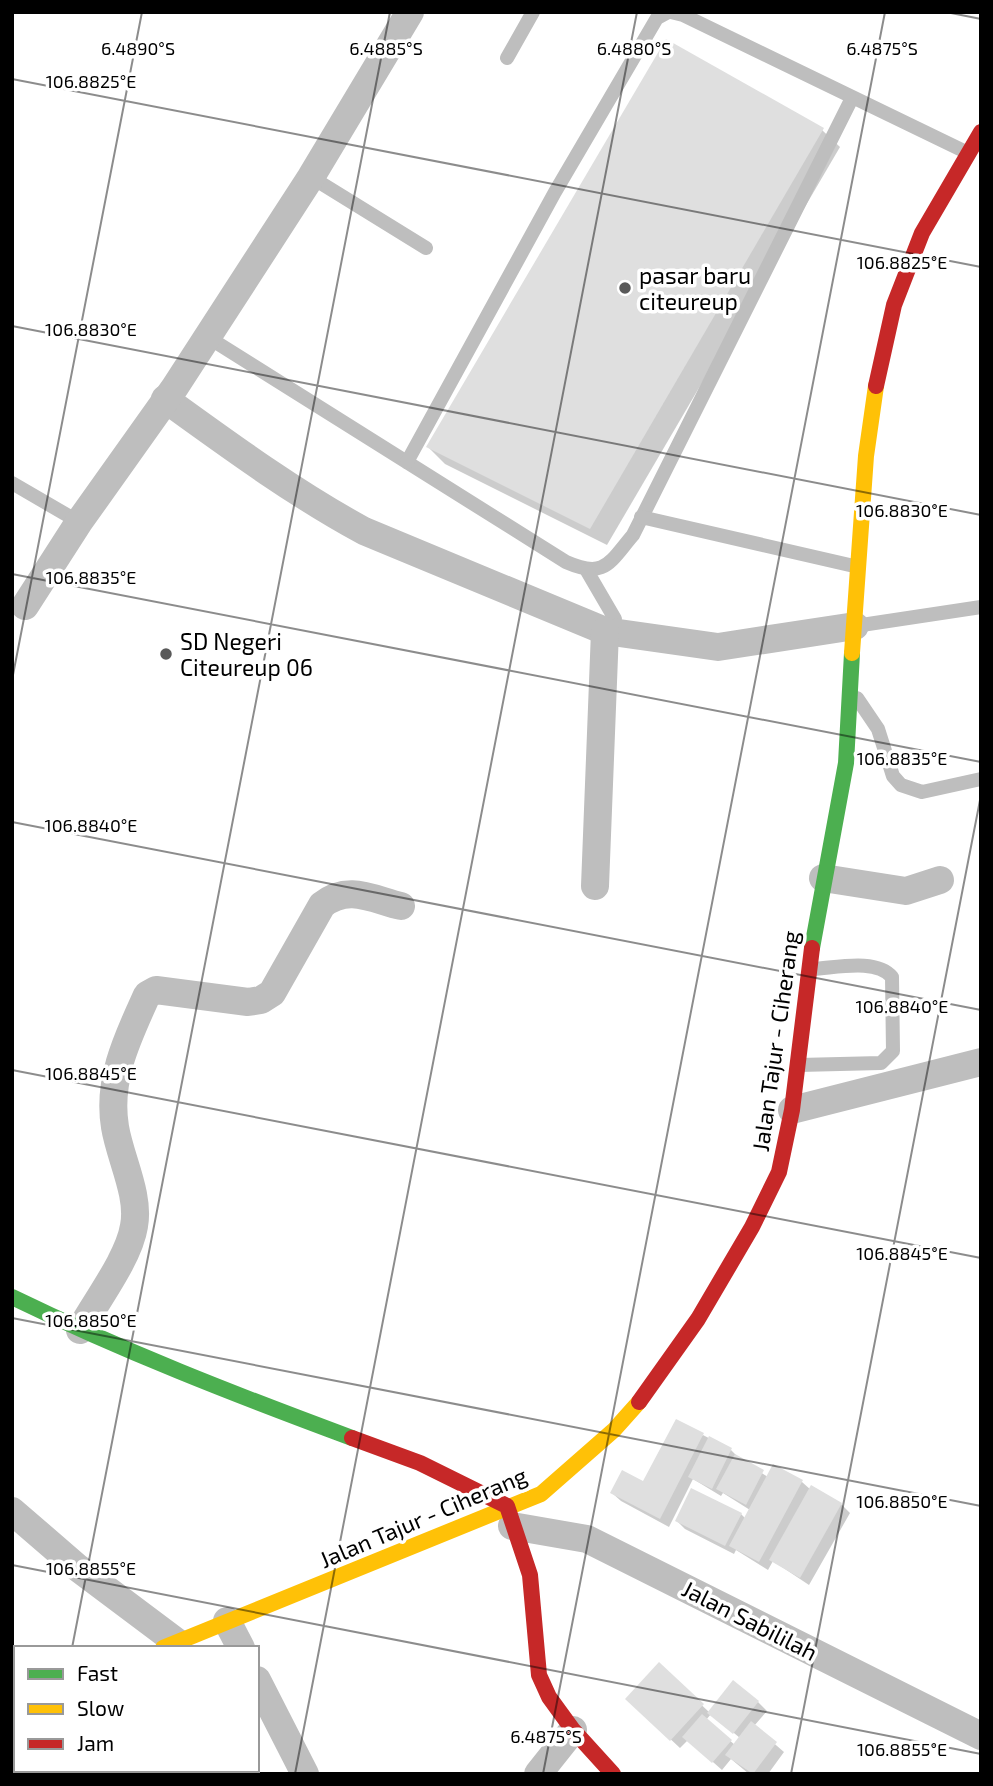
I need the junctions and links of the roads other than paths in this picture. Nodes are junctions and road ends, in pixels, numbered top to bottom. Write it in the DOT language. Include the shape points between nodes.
graph roads {
  1 [pos="410,12"];
  2 [pos="533,12"];
  3 [pos="669,12"];
  4 [pos="507,58"];
  5 [pos="852,97"];
  6 [pos="981,132"];
  7 [pos="967,153"];
  8 [pos="311,177"];
  9 [pos="426,248"];
  10 [pos="206,336"];
  11 [pos="170,393"];
  12 [pos="407,462"];
  13 [pos="12,483"];
  14 [pos="641,517"];
  15 [pos="79,522"];
  16 [pos="856,567"];
  17 [pos="587,571"];
  18 [pos="24,606"];
  19 [pos="981,607"];
  20 [pos="855,622"];
  21 [pos="610,625"];
  22 [pos="851,693"];
  23 [pos="981,779"];
  24 [pos="823,878"];
  25 [pos="940,880"];
  26 [pos="594,886"];
  27 [pos="401,906"];
  28 [pos="811,969"];
  29 [pos="981,1062"];
  30 [pos="799,1065"];
  31 [pos="792,1110"];
  32 [pos="12,1297"];
  33 [pos="80,1330"];
  34 [pos="12,1511"];
  35 [pos="509,1516"];
  36 [pos="227,1621"];
  37 [pos="171,1645"];
  38 [pos="240,1646"];
  39 [pos="259,1684"];
  40 [pos="573,1730"];
  41 [pos="981,1736"];
  42 [pos="305,1774"];
  43 [pos="537,1774"];
  44 [pos="613,1774"];
  1 -- 8 [label="street"];
  2 -- 4 [label="lane"];
  3 -- 5 [label="lane"];
  3 -- 12 [label="lane" via="657,18 555,192"];
  5 -- 7 [label="lane"];
  5 -- 14 [label="lane"];
  6 -- 7 [label="main road, Jalan Tajur - Ciherang"];
  7 -- 16 [label="main road, Jalan Tajur - Ciherang" via="922,233 894,305 880,361 866,456"];
  8 -- 9 [label="lane"];
  8 -- 10 [label="street"];
  10 -- 11 [label="street"];
  10 -- 12 [label="lane"];
  11 -- 15 [label="street"];
  11 -- 21 [label="street" via="250,461 364,531"];
  12 -- 17 [label="lane"];
  13 -- 15 [label="lane"];
  14 -- 16 [label="lane"];
  14 -- 17 [label="lane" via="633,535 606,566"];
  15 -- 18 [label="street"];
  16 -- 20 [label="main road, Jalan Tajur - Ciherang"];
  17 -- 21 [label="lane"];
  19 -- 20 [label="lane"];
  20 -- 21 [label="street" via="727,635"];
  20 -- 22 [label="main road, Jalan Tajur - Ciherang"];
  21 -- 26 [label="street"];
  22 -- 23 [label="lane" via="878,729 893,776 901,785 922,792"];
  22 -- 24 [label="main road, Jalan Tajur - Ciherang" via="846,763"];
  24 -- 25 [label="street" via="906,891"];
  24 -- 28 [label="main road, Jalan Tajur - Ciherang"];
  27 -- 33 [label="street" via="348,893 334,895 322,905 272,993 261,1000 156,990 147,995 122,1051 114,1104 135,1210 134,1227"];
  28 -- 30 [label="main road, Jalan Tajur - Ciherang"];
  28 -- 30 [label="lane" via="865,966 887,972 892,977 893,1051 881,1063"];
  29 -- 31 [label="street"];
  30 -- 31 [label="main road, Jalan Tajur - Ciherang"];
  31 -- 35 [label="main road, Jalan Tajur - Ciherang" via="779,1172 752,1227 698,1319 646,1394 614,1430"];
  32 -- 33 [label="main road"];
  33 -- 35 [label="main road" via="227,1392 420,1463"];
  34 -- 37 [label="street"];
  35 -- 36 [label="main road, Jalan Tajur - Ciherang"];
  35 -- 40 [label="main road" via="530,1575 539,1675 549,1698"];
  35 -- 41 [label="street, Jalan Sabililah" via="587,1539"];
  36 -- 37 [label="main road, Jalan Tajur - Ciherang"];
  36 -- 38 [label="street"];
  39 -- 42 [label="street"];
  40 -- 43 [label="street"];
  40 -- 44 [label="main road"];
}
